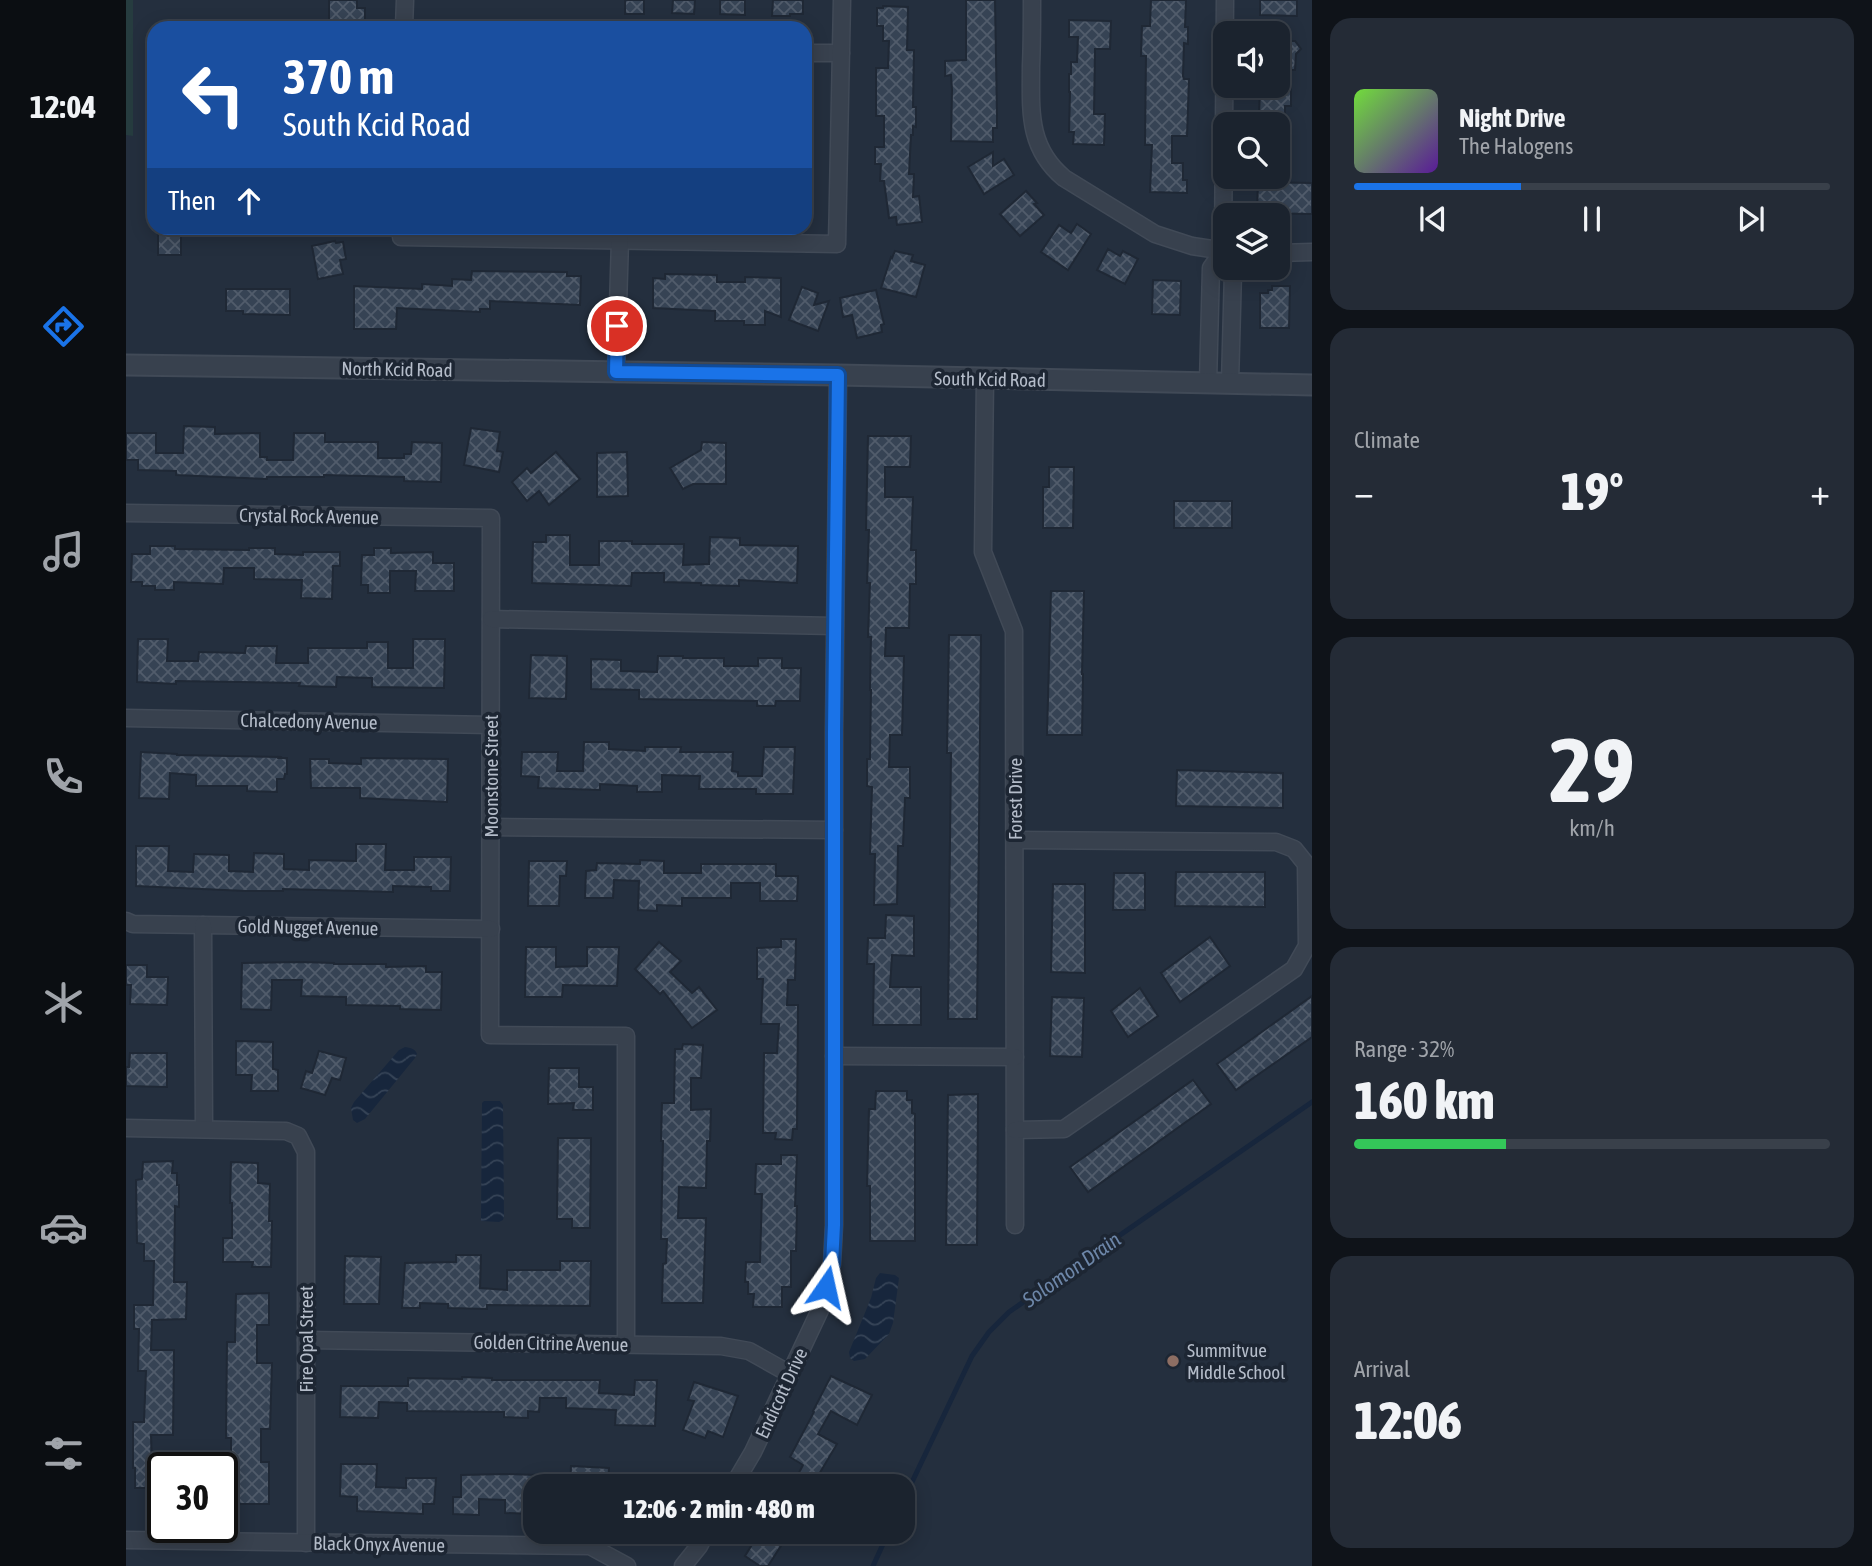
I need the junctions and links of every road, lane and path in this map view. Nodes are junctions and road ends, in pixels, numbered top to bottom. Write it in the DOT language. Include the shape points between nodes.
graph roads {
  1 [pos="405,0"];
  2 [pos="842,0"];
  3 [pos="1032,0"];
  4 [pos="1224,0"];
  5 [pos="404,21"];
  6 [pos="812,52"];
  7 [pos="841,53"];
  8 [pos="1224,203"];
  9 [pos="483,235"];
  10 [pos="620,240"];
  11 [pos="1213,250"];
  12 [pos="1312,252"];
  13 [pos="1290,253"];
  14 [pos="1213,266"];
  15 [pos="1233,280"];
  16 [pos="126,365"];
  17 [pos="616,372"];
  18 [pos="668,373"];
  19 [pos="838,375"];
  20 [pos="985,379"];
  21 [pos="1208,383"];
  22 [pos="1230,383"];
  23 [pos="1312,385"];
  24 [pos="126,513"];
  25 [pos="491,518"];
  26 [pos="491,619"];
  27 [pos="834,626"];
  28 [pos="126,718"];
  29 [pos="491,725"];
  30 [pos="491,827"];
  31 [pos="834,830"];
  32 [pos="1015,840"];
  33 [pos="126,921"];
  34 [pos="203,925"];
  35 [pos="491,929"];
  36 [pos="834,1056"];
  37 [pos="1015,1057"];
  38 [pos="126,1128"];
  39 [pos="204,1129"];
  40 [pos="1015,1130"];
  41 [pos="1015,1225"];
  42 [pos="306,1340"];
  43 [pos="626,1344"];
  44 [pos="790,1374"];
  45 [pos="740,1474"];
  46 [pos="126,1540"];
  47 [pos="306,1543"];
  48 [pos="700,1544"];
  49 [pos="627,1566"];
  50 [pos="682,1566"];
  1 -- 5 [label="street"];
  2 -- 7 [label="street"];
  3 -- 11 [label="street" via="1031,116 1036,138 1052,168 1155,234"];
  4 -- 8 [label="street"];
  6 -- 7 [label="street"];
  7 -- 10 [label="street" via="837,244"];
  9 -- 10 [label="street"];
  10 -- 17 [label="street"];
  12 -- 13 [label="street"];
  14 -- 21 [label="street"];
  15 -- 22 [label="street"];
  16 -- 17 [label="street, North Kcid Road"];
  17 -- 18 [label="street, North Kcid Road"];
  18 -- 19 [label="street, South Kcid Road"];
  19 -- 20 [label="street, South Kcid Road"];
  19 -- 27 [label="street, Endicott Drive"];
  20 -- 21 [label="street, South Kcid Road"];
  20 -- 32 [label="street, Forest Drive" via="984,552 1014,631"];
  21 -- 22 [label="street, South Kcid Road"];
  22 -- 23 [label="street, South Kcid Road"];
  24 -- 25 [label="street, Crystal Rock Avenue"];
  25 -- 26 [label="street, Moonstone Street"];
  26 -- 27 [label="street"];
  26 -- 29 [label="street, Moonstone Street"];
  27 -- 31 [label="street, Endicott Drive"];
  28 -- 29 [label="street, Chalcedony Avenue"];
  29 -- 30 [label="street, Moonstone Street"];
  30 -- 31 [label="street"];
  30 -- 35 [label="street, Moonstone Street"];
  31 -- 36 [label="street, Endicott Drive"];
  32 -- 37 [label="street, Forest Drive"];
  32 -- 40 [label="street" via="1276,842 1294,849 1306,864 1307,946 1294,969 1064,1129"];
  33 -- 34 [label="street, Gold Nugget Avenue"];
  34 -- 35 [label="street, Gold Nugget Avenue"];
  34 -- 39 [label="street"];
  35 -- 43 [label="street, Moonstone Street" via="490,1035 626,1036"];
  36 -- 37 [label="street"];
  36 -- 44 [label="street, Endicott Drive" via="832,1264 820,1310"];
  37 -- 40 [label="street, Forest Drive"];
  38 -- 39 [label="street"];
  39 -- 42 [label="street, Fire Opal Street" via="286,1131 298,1136 306,1152"];
  40 -- 41 [label="street, Forest Drive"];
  42 -- 43 [label="street, Golden Citrine Avenue"];
  42 -- 47 [label="street, Fire Opal Street"];
  43 -- 44 [label="street, Golden Citrine Avenue" via="749,1351"];
  44 -- 45 [label="street, Endicott Drive"];
  46 -- 47 [label="street, Black Onyx Avenue"];
  47 -- 49 [label="street, Black Onyx Avenue" via="590,1546"];
  48 -- 50 [label="street"];
}
